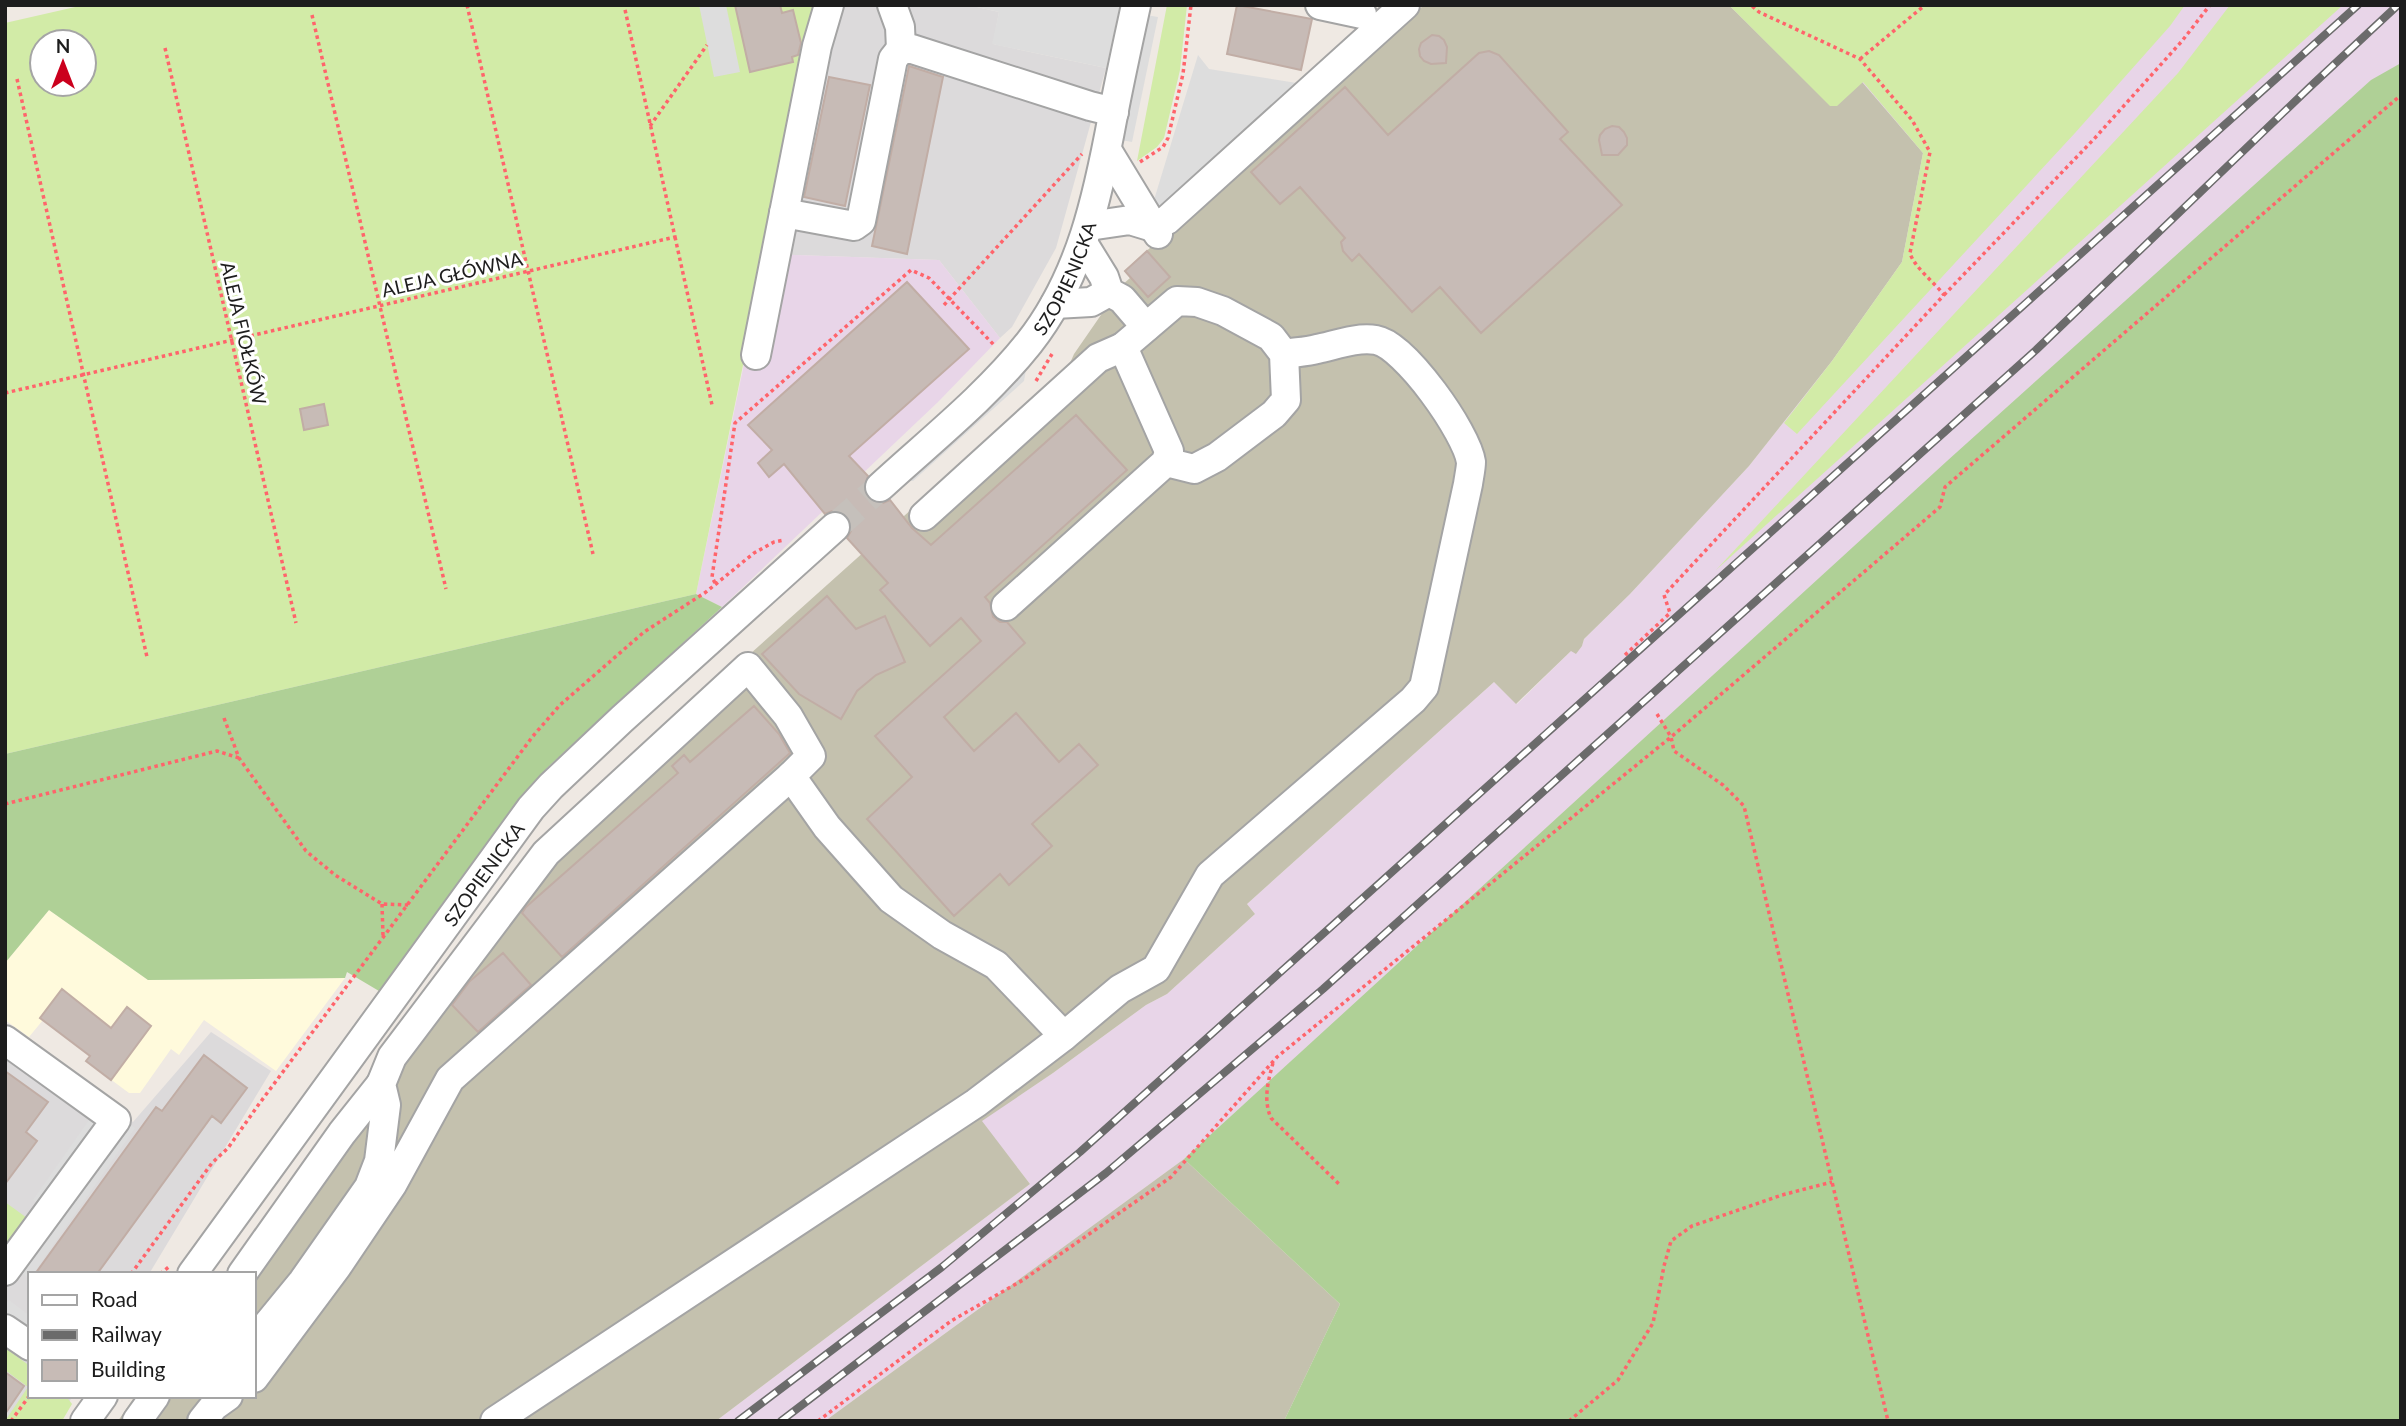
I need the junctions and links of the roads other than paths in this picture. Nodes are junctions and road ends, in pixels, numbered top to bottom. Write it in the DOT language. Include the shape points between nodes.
graph roads {
  1 [pos="829,5"];
  2 [pos="892,5"];
  3 [pos="1136,5"];
  4 [pos="1320,5"];
  5 [pos="1405,5"];
  6 [pos="1362,14"];
  7 [pos="901,49"];
  8 [pos="1114,112"];
  9 [pos="1095,151"];
  10 [pos="784,212"];
  11 [pos="1157,232"];
  12 [pos="1086,235"];
  13 [pos="1109,292"];
  14 [pos="1055,304"];
  15 [pos="1146,327"];
  16 [pos="1123,347"];
  17 [pos="1284,354"];
  18 [pos="756,355"];
  19 [pos="1166,462"];
  20 [pos="880,487"];
  21 [pos="924,516"];
  22 [pos="835,527"];
  23 [pos="1006,606"];
  24 [pos="791,776"];
  25 [pos="1064,1036"];
  26 [pos="5,1040"];
  27 [pos="383,1094"];
  28 [pos="427,1118"];
  29 [pos="5,1271"];
  30 [pos="193,1272"];
  31 [pos="243,1272"];
  32 [pos="5,1329"];
  33 [pos="256,1339"];
  34 [pos="28,1345"];
  35 [pos="256,1375"];
  36 [pos="101,1398"];
  37 [pos="154,1398"];
  38 [pos="225,1398"];
  39 [pos="85,1421"];
  40 [pos="137,1421"];
  41 [pos="202,1421"];
  42 [pos="495,1421"];
  1 -- 10 [label="street"];
  2 -- 7 [label="street"];
  3 -- 8 [label="street, SZOPIENICKA"];
  4 -- 6 [label="street"];
  5 -- 11 [label="street"];
  7 -- 8 [label="street"];
  7 -- 10 [label="street" via="893,59 862,221 854,226"];
  8 -- 9 [label="street, SZOPIENICKA"];
  9 -- 11 [label="street"];
  9 -- 12 [label="street, SZOPIENICKA"];
  10 -- 18 [label="street"];
  11 -- 12 [label="street" via="1130,220"];
  12 -- 13 [label="street"];
  12 -- 14 [label="street, SZOPIENICKA"];
  13 -- 14 [label="street" via="1091,302"];
  13 -- 15 [label="street" via="1122,299"];
  14 -- 20 [label="street, SZOPIENICKA" via="1003,372"];
  15 -- 16 [label="street"];
  15 -- 17 [label="street" via="1177,301 1197,302 1270,337"];
  16 -- 19 [label="street" via="1169,451"];
  16 -- 21 [label="street" via="1098,358"];
  17 -- 19 [label="street" via="1286,400 1274,414 1194,469"];
  17 -- 25 [label="street" via="1359,339 1379,340 1396,351 1436,395 1464,444 1471,462 1468,484 1430,669 1413,700 1210,875 1156,969 1120,989"];
  19 -- 23 [label="street"];
  22 -- 30 [label="street, SZOPIENICKA" via="622,719 531,808"];
  24 -- 25 [label="street" via="827,827 891,900 996,965"];
  24 -- 27 [label="street" via="811,756 788,716 748,667 546,853 392,1057"];
  24 -- 28 [label="street" via="450,1079"];
  25 -- 42 [label="street" via="976,1103"];
  26 -- 29 [label="street" via="116,1120"];
  27 -- 28 [label="street"];
  27 -- 31 [label="street" via="342,1133"];
  27 -- 33 [label="street" via="379,1161 369,1187"];
  28 -- 35 [label="street" via="392,1185"];
  32 -- 34 [label="street"];
  36 -- 39 [label="street"];
  37 -- 40 [label="street"];
  38 -- 41 [label="street"];
}
